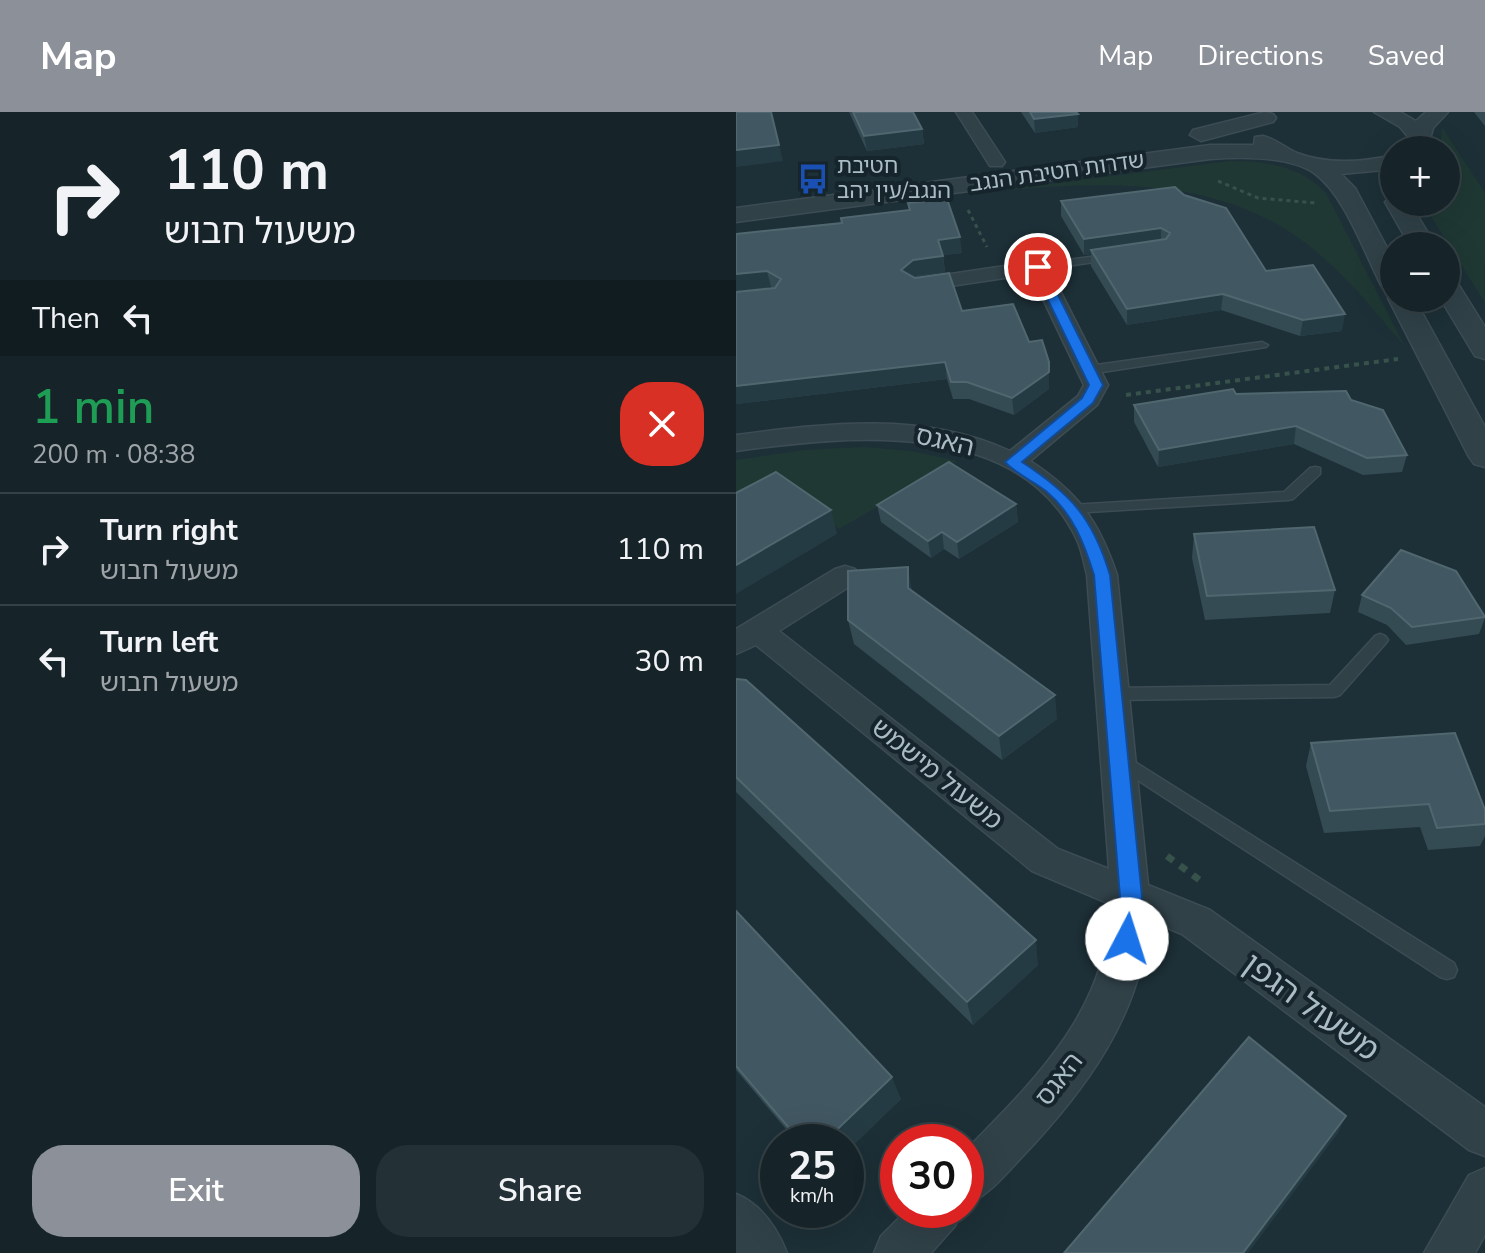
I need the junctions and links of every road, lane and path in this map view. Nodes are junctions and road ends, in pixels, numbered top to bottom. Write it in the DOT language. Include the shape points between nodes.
graph roads {
  1 [pos="964,112"];
  2 [pos="1384,112"];
  3 [pos="1438,112"];
  4 [pos="1272,115"];
  5 [pos="1414,136"];
  6 [pos="1421,136"];
  7 [pos="1194,154"];
  8 [pos="1283,155"];
  9 [pos="996,162"];
  10 [pos="1380,164"];
  11 [pos="1318,165"];
  12 [pos="956,186"];
  13 [pos="736,196"];
  14 [pos="1349,200"];
  15 [pos="736,215"];
  16 [pos="1131,254"];
  17 [pos="1380,259"];
  18 [pos="1038,267"];
  19 [pos="1001,273"];
  20 [pos="917,285"];
  21 [pos="1460,308"];
  22 [pos="1408,312"];
  23 [pos="1262,345"];
  24 [pos="1485,350"];
  25 [pos="1431,354"];
  26 [pos="1089,370"];
  27 [pos="1088,400"];
  28 [pos="736,443"];
  29 [pos="1485,457"];
  30 [pos="1013,462"];
  31 [pos="1315,471"];
  32 [pos="1072,509"];
  33 [pos="845,576"];
  34 [pos="747,637"];
  35 [pos="1380,640"];
  36 [pos="1112,694"];
  37 [pos="1118,758"];
  38 [pos="1130,894"];
  39 [pos="1447,970"];
  40 [pos="1485,1134"];
  41 [pos="984,1164"];
  42 [pos="1485,1191"];
  43 [pos="736,1217"];
  44 [pos="922,1228"];
  45 [pos="763,1253"];
  46 [pos="898,1253"];
  47 [pos="1448,1253"];
  1 -- 9 [label="street"];
  2 -- 5 [label="street" via="1407,123"];
  3 -- 6 [label="street"];
  4 -- 8 [label="street" via="1259,126 1259,136"];
  4 -- 9 [label="street, שדרות חטיבת הנגב" via="1196,136"];
  7 -- 8 [label="street, שדרות חטיבת הנגב" via="1238,150"];
  7 -- 12 [label="street, שדרות חטיבת הנגב"];
  7 -- 14 [label="path" via="1217,180 1258,198 1298,203"];
  8 -- 11 [label="street, שדרות חטיבת הנגב"];
  9 -- 13 [label="street, שדרות חטיבת הנגב"];
  10 -- 11 [label="street, שדרות חטיבת הנגב"];
  11 -- 14 [label="street"];
  12 -- 15 [label="street, שדרות חטיבת הנגב"];
  12 -- 19 [label="path"];
  14 -- 17 [label="street"];
  16 -- 18 [label="lane"];
  18 -- 19 [label="street"];
  18 -- 26 [label="street"];
  19 -- 20 [label="street"];
  21 -- 24 [label="street"];
  22 -- 25 [label="street"];
  23 -- 26 [label="lane"];
  25 -- 27 [label="path"];
  25 -- 29 [label="street"];
  26 -- 27 [label="street" via="1096,385"];
  27 -- 30 [label="street"];
  28 -- 30 [label="street, האגס" via="888,430 961,442"];
  30 -- 32 [label="street, האגס"];
  31 -- 32 [label="lane" via="1288,496"];
  32 -- 36 [label="street, האגס" via="1092,541 1102,575"];
  33 -- 34 [label="street, משעול מישמש"];
  34 -- 38 [label="street, משעול מישמש" via="1045,860"];
  35 -- 36 [label="lane" via="1334,691"];
  36 -- 37 [label="street, האגס"];
  37 -- 38 [label="street, האגס"];
  37 -- 39 [label="lane"];
  38 -- 40 [label="street, משעול הגפן" via="1196,922"];
  38 -- 41 [label="street, האגס" via="1123,960 1099,1022 1039,1107"];
  42 -- 47 [label="street"];
  43 -- 45 [label="street"];
  44 -- 46 [label="street"];
}
